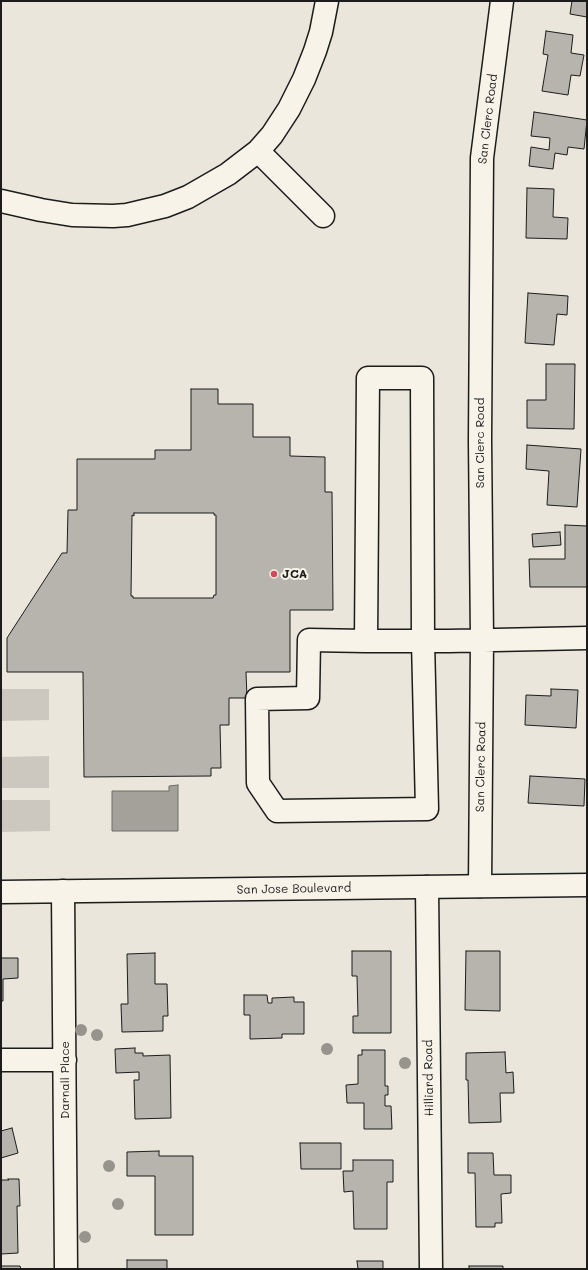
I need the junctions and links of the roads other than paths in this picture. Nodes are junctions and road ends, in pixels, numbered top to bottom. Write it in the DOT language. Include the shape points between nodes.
graph roads {
  1 [pos="327,1"];
  2 [pos="502,1"];
  3 [pos="258,151"];
  4 [pos="1,201"];
  5 [pos="323,216"];
  6 [pos="587,638"];
  7 [pos="482,640"];
  8 [pos="366,641"];
  9 [pos="423,641"];
  10 [pos="587,885"];
  11 [pos="480,886"];
  12 [pos="427,887"];
  13 [pos="63,891"];
  14 [pos="1,892"];
  15 [pos="1,1060"];
  16 [pos="65,1060"];
  17 [pos="66,1269"];
  18 [pos="431,1269"];
  1 -- 3 [label="street" via="321,32 304,79 289,109"];
  2 -- 7 [label="street, San Clerc Road" via="482,158"];
  3 -- 4 [label="street" via="228,174 188,197 165,206 127,215 72,215"];
  3 -- 5 [label="street"];
  6 -- 7 [label="street"];
  7 -- 9 [label="street"];
  7 -- 11 [label="street, San Clerc Road"];
  8 -- 9 [label="street"];
  8 -- 9 [label="street" via="368,378 422,378"];
  8 -- 9 [label="street" via="309,640 308,698 257,699 258,783 276,811 427,809"];
  10 -- 11 [label="street, San Jose Boulevard"];
  11 -- 12 [label="street, San Jose Boulevard"];
  12 -- 13 [label="street, San Jose Boulevard"];
  12 -- 18 [label="street, Hilliard Road"];
  13 -- 14 [label="street, San Jose Boulevard"];
  13 -- 16 [label="street, Darnall Place"];
  15 -- 16 [label="street"];
  16 -- 17 [label="street, Darnall Place"];
}
